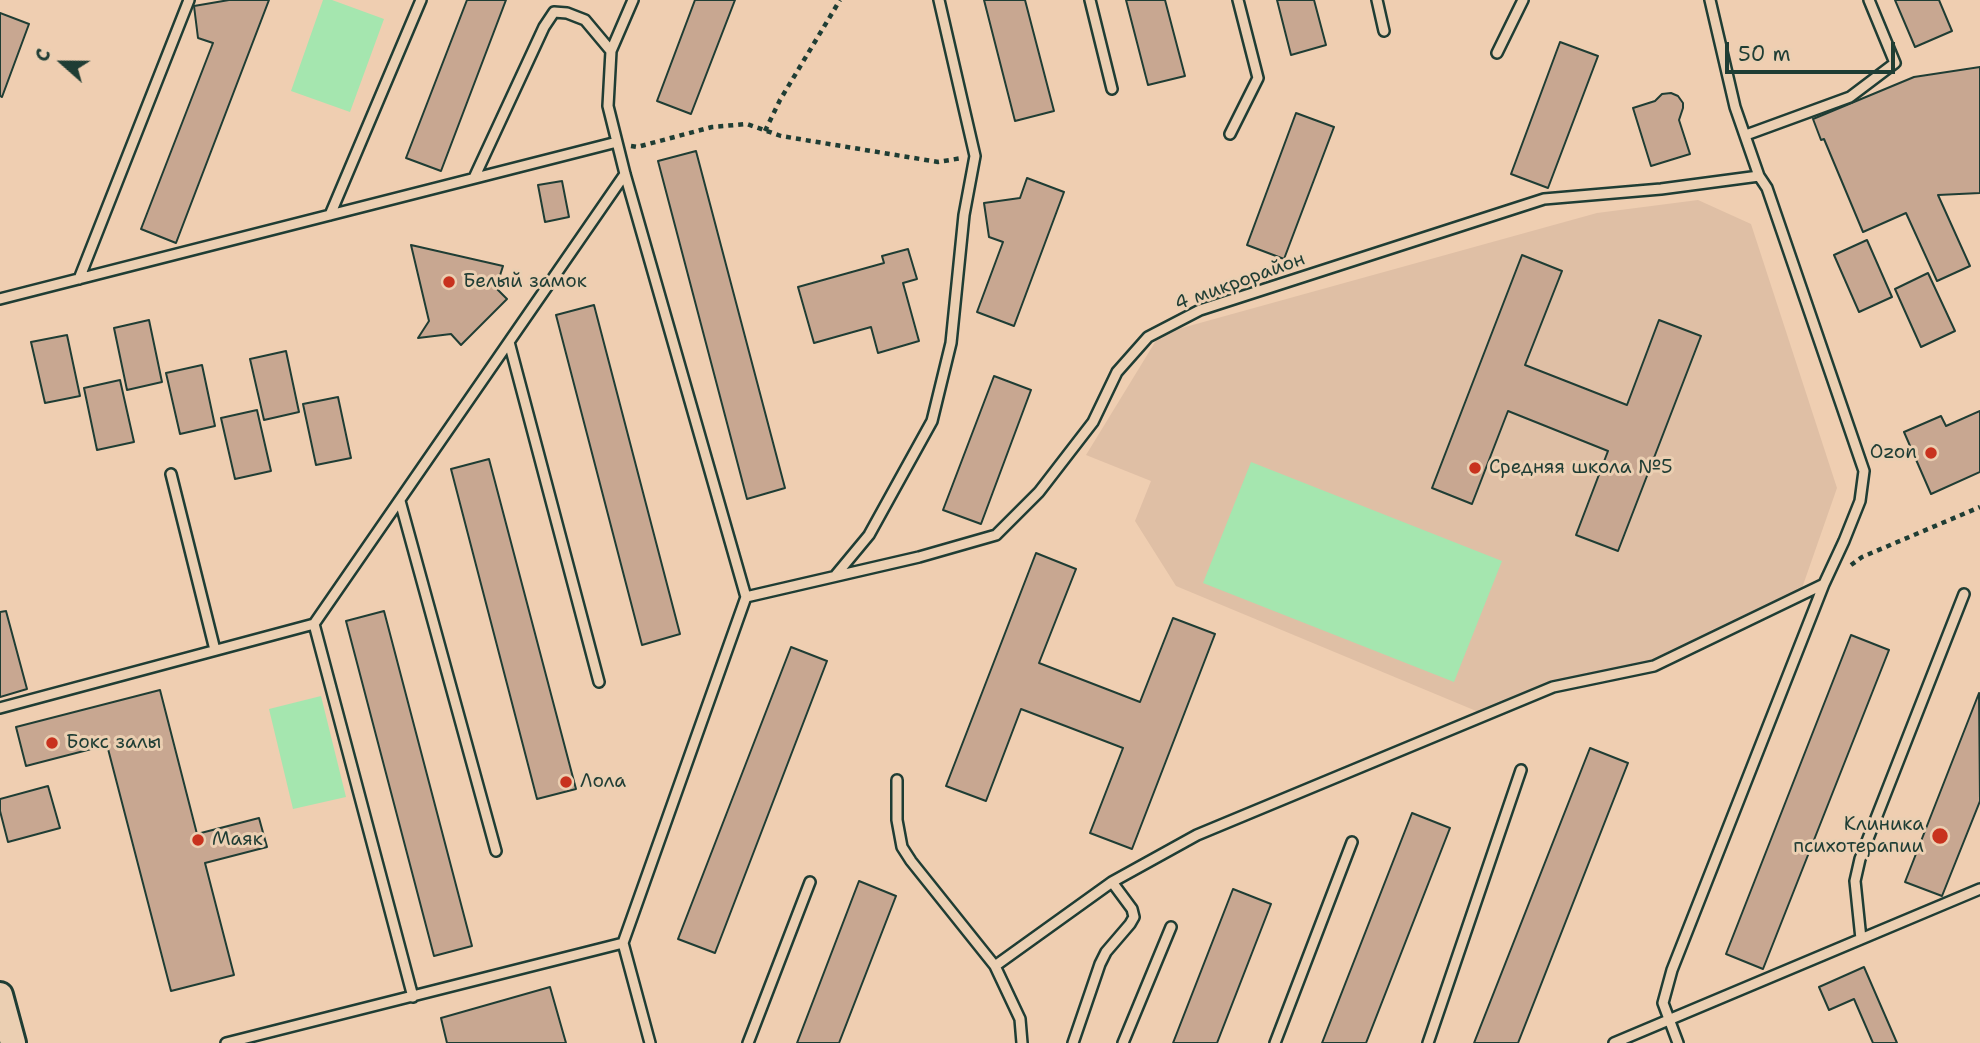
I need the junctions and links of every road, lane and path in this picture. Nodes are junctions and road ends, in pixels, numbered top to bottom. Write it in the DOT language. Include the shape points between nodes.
graph roads {
  1 [pos="189,0"];
  2 [pos="421,0"];
  3 [pos="633,0"];
  4 [pos="840,0"];
  5 [pos="939,0"];
  6 [pos="1090,0"];
  7 [pos="1238,0"];
  8 [pos="1377,0"];
  9 [pos="1523,0"];
  10 [pos="1710,0"];
  11 [pos="1869,0"];
  12 [pos="1384,31"];
  13 [pos="611,51"];
  14 [pos="1497,53"];
  15 [pos="1112,89"];
  16 [pos="765,131"];
  17 [pos="1230,134"];
  18 [pos="1746,135"];
  19 [pos="617,142"];
  20 [pos="975,156"];
  21 [pos="625,173"];
  22 [pos="1759,176"];
  23 [pos="474,178"];
  24 [pos="330,215"];
  25 [pos="79,279"];
  26 [pos="0,299"];
  27 [pos="509,342"];
  28 [pos="171,474"];
  29 [pos="400,500"];
  30 [pos="1980,507"];
  31 [pos="835,576"];
  32 [pos="1824,584"];
  33 [pos="1964,594"];
  34 [pos="746,597"];
  35 [pos="314,625"];
  36 [pos="215,650"];
  37 [pos="599,682"];
  38 [pos="0,708"];
  39 [pos="1521,770"];
  40 [pos="897,780"];
  41 [pos="1352,842"];
  42 [pos="496,851"];
  43 [pos="810,882"];
  44 [pos="1112,882"];
  45 [pos="1980,889"];
  46 [pos="1171,927"];
  47 [pos="1861,939"];
  48 [pos="623,943"];
  49 [pos="995,967"];
  50 [pos="0,995"];
  51 [pos="413,997"];
  52 [pos="1668,1020"];
  53 [pos="13,1043"];
  54 [pos="226,1043"];
  55 [pos="650,1043"];
  56 [pos="748,1043"];
  57 [pos="1022,1043"];
  58 [pos="1073,1043"];
  59 [pos="1123,1043"];
  60 [pos="1275,1043"];
  61 [pos="1428,1043"];
  62 [pos="1614,1043"];
  63 [pos="1678,1043"];
  1 -- 25 [label="lane"];
  2 -- 24 [label="lane"];
  3 -- 13 [label="lane"];
  4 -- 16 [label="path"];
  5 -- 20 [label="lane"];
  6 -- 15 [label="lane"];
  7 -- 17 [label="lane" via="1258,78"];
  8 -- 12 [label="lane"];
  9 -- 14 [label="lane"];
  10 -- 18 [label="lane"];
  11 -- 18 [label="lane" via="1895,63 1850,97"];
  13 -- 19 [label="lane" via="608,106"];
  13 -- 23 [label="lane" via="585,20 554,12"];
  16 -- 19 [label="path" via="747,124 712,127 637,147"];
  16 -- 20 [label="path" via="938,162"];
  18 -- 22 [label="lane"];
  19 -- 21 [label="lane"];
  19 -- 23 [label="lane"];
  20 -- 31 [label="lane" via="951,343 932,421 869,535"];
  21 -- 27 [label="lane"];
  21 -- 34 [label="lane"];
  22 -- 31 [label="lane, 4 микрорайон" via="1544,199 1200,310 1148,337 1117,372 1086,432 1039,492 996,535"];
  22 -- 32 [label="lane" via="1864,471 1860,501"];
  23 -- 24 [label="lane"];
  24 -- 25 [label="lane"];
  25 -- 26 [label="lane"];
  27 -- 29 [label="lane"];
  27 -- 37 [label="lane"];
  28 -- 36 [label="lane"];
  29 -- 35 [label="lane"];
  29 -- 42 [label="lane"];
  30 -- 32 [label="path" via="1863,557"];
  31 -- 34 [label="lane, 4 микрорайон"];
  32 -- 44 [label="lane" via="1654,666 1553,687 1396,751 1197,835"];
  32 -- 52 [label="lane" via="1672,971 1663,1003"];
  33 -- 47 [label="lane" via="1860,859 1855,881"];
  34 -- 48 [label="lane"];
  35 -- 36 [label="lane"];
  35 -- 51 [label="lane"];
  36 -- 38 [label="lane"];
  39 -- 61 [label="lane"];
  40 -- 49 [label="lane" via="902,846"];
  41 -- 60 [label="lane"];
  43 -- 56 [label="lane"];
  44 -- 49 [label="lane"];
  44 -- 58 [label="lane" via="1134,917 1100,964"];
  45 -- 47 [label="lane"];
  46 -- 59 [label="lane"];
  47 -- 52 [label="lane"];
  48 -- 51 [label="lane"];
  48 -- 55 [label="lane"];
  49 -- 57 [label="lane" via="1020,1020"];
  50 -- 53 [label="street"];
  51 -- 54 [label="lane"];
  52 -- 62 [label="lane"];
  52 -- 63 [label="lane"];
}
